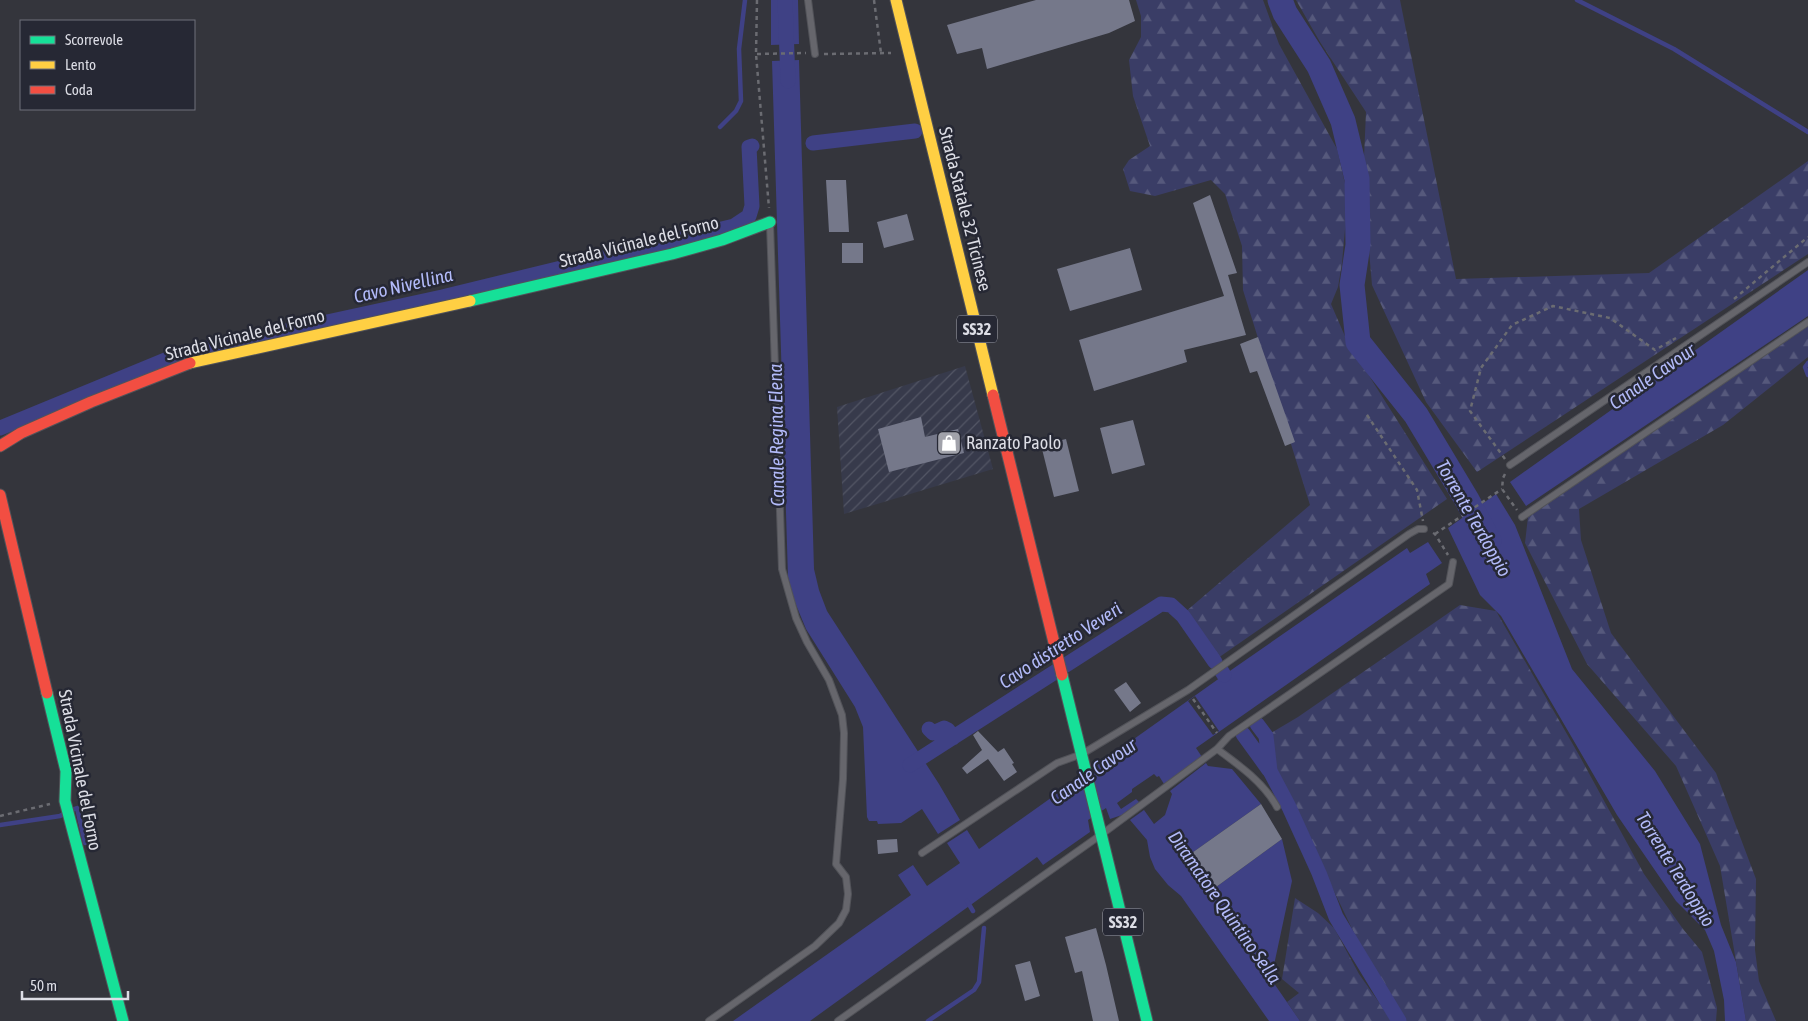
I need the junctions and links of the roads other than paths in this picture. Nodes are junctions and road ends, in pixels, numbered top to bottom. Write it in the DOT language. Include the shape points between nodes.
graph roads {
  1 [pos="808,0"];
  2 [pos="896,0"];
  3 [pos="815,54"];
  4 [pos="770,222"];
  5 [pos="1808,262"];
  6 [pos="1808,322"];
  7 [pos="0,446"];
  8 [pos="1510,465"];
  9 [pos="0,495"];
  10 [pos="1522,517"];
  11 [pos="1424,529"];
  12 [pos="1452,562"];
  13 [pos="1218,749"];
  14 [pos="1082,754"];
  15 [pos="1278,807"];
  16 [pos="1101,829"];
  17 [pos="922,853"];
  18 [pos="123,1021"];
  19 [pos="709,1021"];
  20 [pos="838,1021"];
  21 [pos="1147,1021"];
  1 -- 3 [label="lane"];
  2 -- 14 [label="street, Strada Statale 32 Ticinese / SS32"];
  4 -- 7 [label="street, Strada Vicinale del Forno" via="698,247 193,362 85,404"];
  4 -- 19 [label="lane" via="782,569 796,618 829,680 842,714 843,780 836,864 846,876 848,894 846,910 839,923 815,946"];
  5 -- 8 [label="lane"];
  6 -- 10 [label="lane"];
  9 -- 18 [label="street, Strada Vicinale del Forno" via="66,771 67,808"];
  11 -- 14 [label="lane" via="1409,534 1188,690"];
  12 -- 13 [label="lane" via="1448,584 1229,736"];
  13 -- 15 [label="lane" via="1257,781"];
  13 -- 16 [label="lane"];
  14 -- 16 [label="street, SS32"];
  14 -- 17 [label="lane" via="1057,764"];
  16 -- 20 [label="lane"];
  16 -- 21 [label="street, SS32"];
}
